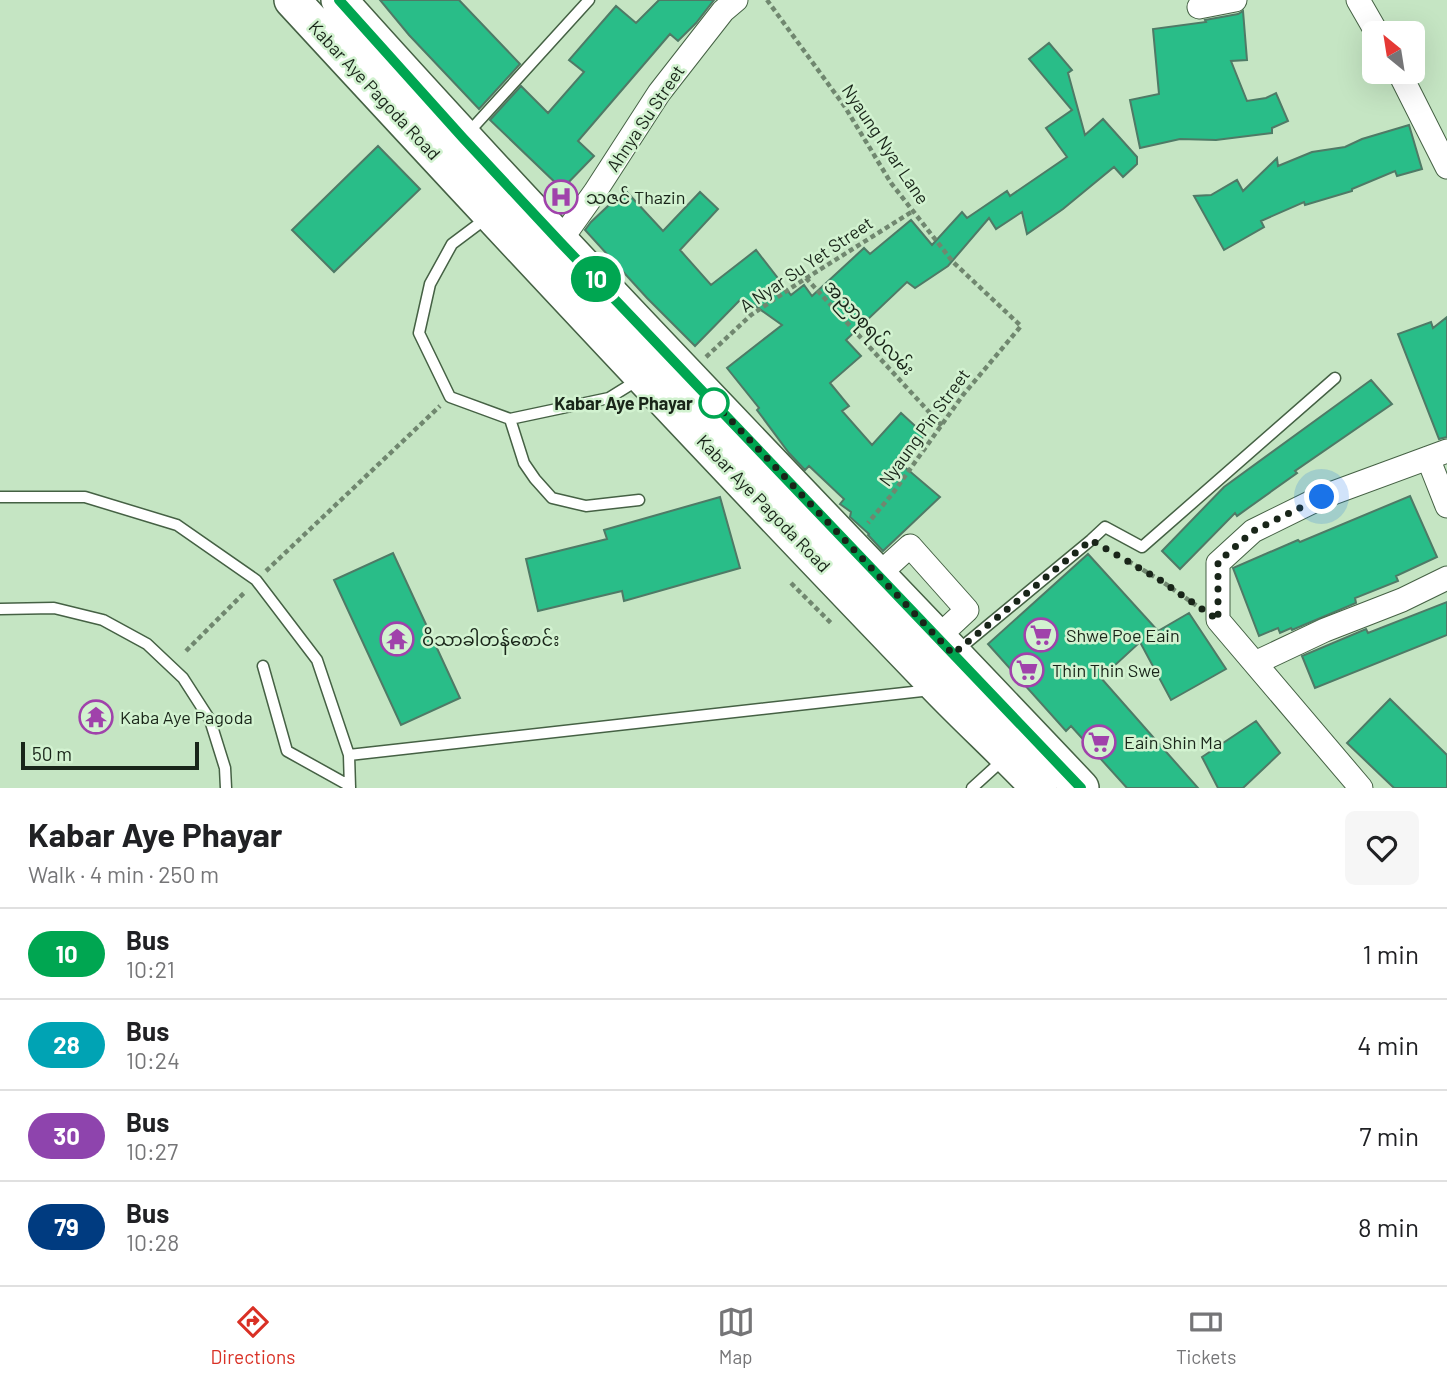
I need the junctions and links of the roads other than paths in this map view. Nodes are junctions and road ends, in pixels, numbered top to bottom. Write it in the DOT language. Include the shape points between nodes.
graph roads {
  1 [pos="292,0"];
  2 [pos="589,0"];
  3 [pos="736,0"];
  4 [pos="1235,0"];
  5 [pos="1358,0"];
  6 [pos="348,3"];
  7 [pos="1199,7"];
  8 [pos="1370,21"];
  9 [pos="324,34"];
  10 [pos="1405,84"];
  11 [pos="463,138"];
  12 [pos="1447,167"];
  13 [pos="491,215"];
  14 [pos="560,242"];
  15 [pos="643,377"];
  16 [pos="1335,378"];
  17 [pos="510,419"];
  18 [pos="1438,454"];
  19 [pos="0,497"];
  20 [pos="639,500"];
  21 [pos="1447,506"];
  22 [pos="1447,578"];
  23 [pos="0,609"];
  24 [pos="930,650"];
  25 [pos="1255,663"];
  26 [pos="263,666"];
  27 [pos="940,689"];
  28 [pos="1020,745"];
  29 [pos="349,755"];
  30 [pos="350,787"];
  31 [pos="226,788"];
  32 [pos="972,788"];
  33 [pos="1039,788"];
  34 [pos="1081,788"];
  35 [pos="1361,788"];
  1 -- 9 [label="main road, Kabar Aye Pagoda Road"];
  2 -- 11 [label="lane"];
  3 -- 14 [label="street, Ahnya Su Street" via="659,93"];
  4 -- 7 [label="street"];
  5 -- 8 [label="street"];
  6 -- 9 [label="street"];
  6 -- 11 [label="main road, Kabar Aye Pagoda Road"];
  9 -- 13 [label="main road, Kabar Aye Pagoda Road"];
  10 -- 12 [label="street"];
  11 -- 14 [label="main road, Kabar Aye Pagoda Road"];
  13 -- 15 [label="main road, Kabar Aye Pagoda Road"];
  13 -- 17 [label="lane" via="452,244 430,284 419,332 450,397"];
  14 -- 24 [label="main road, Kabar Aye Pagoda Road" via="878,575"];
  15 -- 17 [label="lane" via="609,398"];
  15 -- 24 [label="main road, Kabar Aye Pagoda Road"];
  16 -- 24 [label="lane" via="1142,547 1105,527"];
  17 -- 20 [label="lane" via="524,463 552,498 586,506"];
  18 -- 21 [label="street"];
  18 -- 25 [label="street" via="1322,497 1253,531 1218,562 1218,620"];
  19 -- 29 [label="lane" via="85,497 177,525 256,580 317,660"];
  22 -- 25 [label="street"];
  23 -- 31 [label="lane" via="54,608 103,620 147,644 183,678 210,720 225,768"];
  24 -- 27 [label="main road, Kabar Aye Pagoda Road"];
  24 -- 28 [label="main road, Kabar Aye Pagoda Road"];
  25 -- 35 [label="street"];
  26 -- 30 [label="lane" via="287,751"];
  27 -- 28 [label="main road, Kabar Aye Pagoda Road"];
  27 -- 29 [label="lane"];
  28 -- 32 [label="lane"];
  28 -- 33 [label="main road, Kabar Aye Pagoda Road"];
  28 -- 34 [label="main road, Kabar Aye Pagoda Road"];
  29 -- 30 [label="lane"];
}
